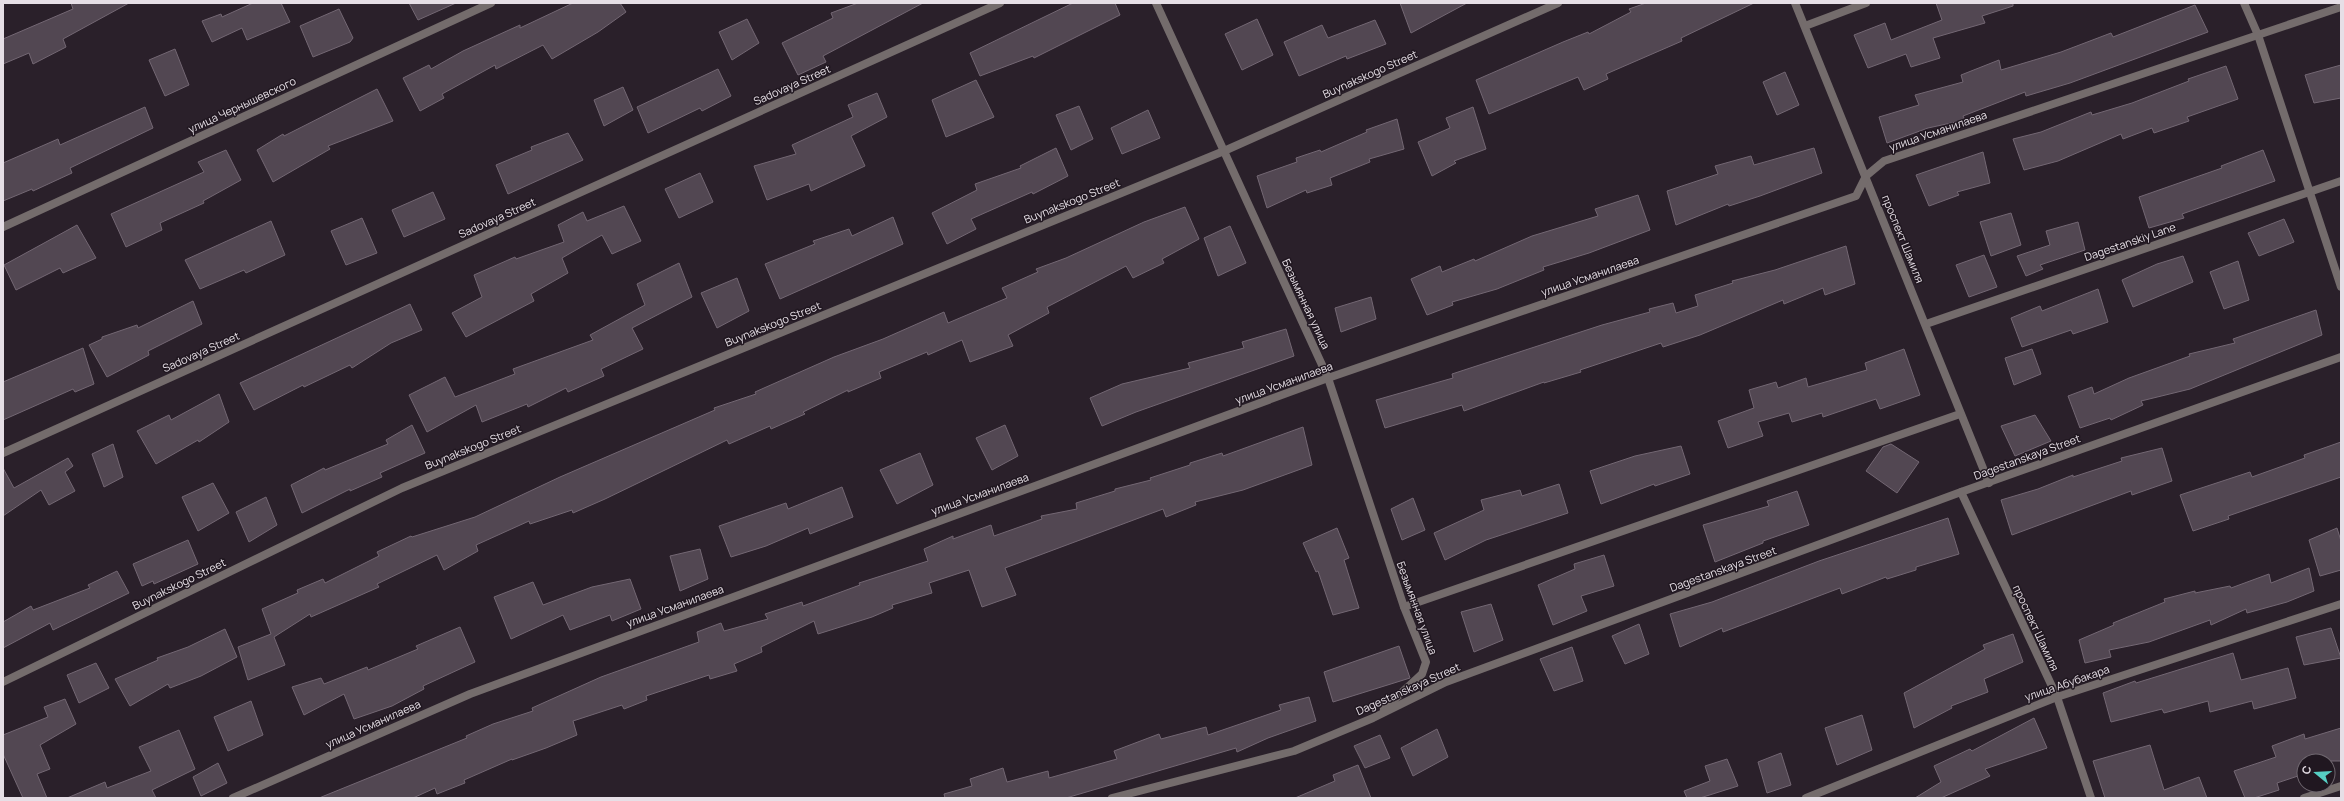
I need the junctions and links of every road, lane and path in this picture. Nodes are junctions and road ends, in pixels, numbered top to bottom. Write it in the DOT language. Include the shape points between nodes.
graph roads {
  1 [pos="491,3"];
  2 [pos="1000,3"];
  3 [pos="1156,3"];
  4 [pos="1558,3"];
  5 [pos="1795,3"];
  6 [pos="1866,3"];
  7 [pos="2244,3"];
  8 [pos="2341,7"];
  9 [pos="1805,26"];
  10 [pos="2258,35"];
  11 [pos="1224,151"];
  12 [pos="1866,176"];
  13 [pos="2341,181"];
  14 [pos="2308,192"];
  15 [pos="3,227"];
  16 [pos="2341,287"];
  17 [pos="1926,324"];
  18 [pos="2341,357"];
  19 [pos="1328,378"];
  20 [pos="1960,414"];
  21 [pos="3,453"];
  22 [pos="1989,483"];
  23 [pos="1961,492"];
  24 [pos="2341,604"];
  25 [pos="1404,607"];
  26 [pos="3,682"];
  27 [pos="2056,697"];
  28 [pos="1373,718"];
  29 [pos="2341,786"];
  30 [pos="233,798"];
  31 [pos="1112,798"];
  32 [pos="1806,798"];
  33 [pos="2091,798"];
  34 [pos="2304,798"];
  1 -- 15 [label="street, улица Чернышевского"];
  2 -- 21 [label="street, Sadovaya Street"];
  3 -- 11 [label="street, Безымянная улица"];
  4 -- 11 [label="street, Buynakskogo Street"];
  5 -- 9 [label="street, проспект Шамиля"];
  6 -- 9 [label="street"];
  7 -- 10 [label="street"];
  8 -- 10 [label="street, улица Усманилаева"];
  9 -- 12 [label="street, проспект Шамиля"];
  10 -- 12 [label="street, улица Усманилаева" via="1884,161"];
  10 -- 14 [label="street"];
  11 -- 19 [label="street, Безымянная улица"];
  11 -- 26 [label="street, Buynakskogo Street" via="402,488"];
  12 -- 17 [label="street, проспект Шамиля"];
  12 -- 19 [label="street, улица Усманилаева" via="1856,196"];
  13 -- 14 [label="street, Dagestanskiy Lane"];
  14 -- 16 [label="street"];
  14 -- 17 [label="street, Dagestanskiy Lane"];
  17 -- 20 [label="street, проспект Шамиля"];
  18 -- 22 [label="street, Dagestanskaya Street"];
  19 -- 25 [label="street, Безымянная улица"];
  19 -- 30 [label="street, улица Усманилаева" via="470,694"];
  20 -- 22 [label="street, проспект Шамиля"];
  20 -- 25 [label="street"];
  22 -- 23 [label="street, Dagestanskaya Street"];
  23 -- 27 [label="street, проспект Шамиля"];
  23 -- 28 [label="street, Dagestanskaya Street" via="1446,682"];
  24 -- 27 [label="street, улица Абубакара"];
  25 -- 28 [label="street, Безымянная улица" via="1426,662 1422,674"];
  27 -- 32 [label="street, улица Абубакара"];
  27 -- 33 [label="street, проспект Шамиля"];
  28 -- 31 [label="street, Dagestanskaya Street" via="1294,751"];
  29 -- 34 [label="street"];
}
